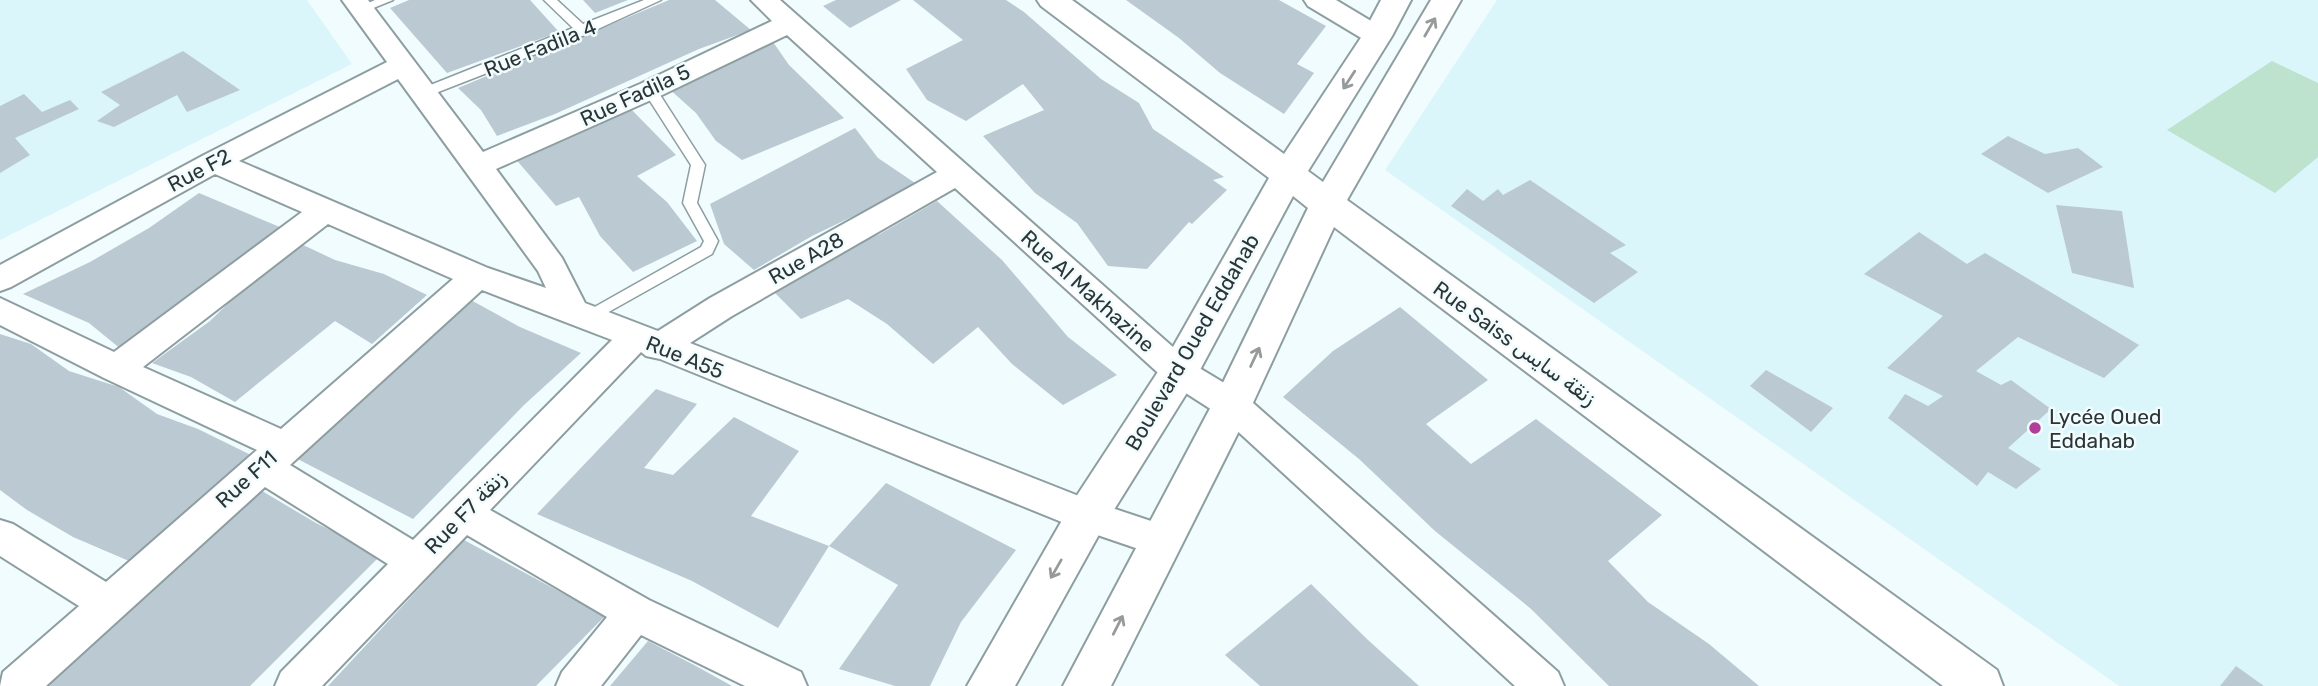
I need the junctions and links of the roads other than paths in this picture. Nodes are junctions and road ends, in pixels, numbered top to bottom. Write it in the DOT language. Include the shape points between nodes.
graph roads {
  1 [pos="387,0"];
  2 [pos="551,0"];
  3 [pos="655,0"];
  4 [pos="764,0"];
  5 [pos="1052,0"];
  6 [pos="1317,0"];
  7 [pos="1396,0"];
  8 [pos="1446,0"];
  9 [pos="358,5"];
  10 [pos="790,23"];
  11 [pos="583,31"];
  12 [pos="1377,36"];
  13 [pos="401,66"];
  14 [pos="650,90"];
  15 [pos="423,93"];
  16 [pos="214,162"];
  17 [pos="479,165"];
  18 [pos="957,174"];
  19 [pos="1287,176"];
  20 [pos="1327,205"];
  21 [pos="326,210"];
  22 [pos="477,276"];
  23 [pos="0,279"];
  24 [pos="0,310"];
  25 [pos="581,314"];
  26 [pos="647,342"];
  27 [pos="116,369"];
  28 [pos="1180,372"];
  29 [pos="1232,405"];
  30 [pos="272,456"];
  31 [pos="464,514"];
  32 [pos="1087,516"];
  33 [pos="0,536"];
  34 [pos="1161,541"];
  35 [pos="417,562"];
  36 [pos="107,603"];
  37 [pos="635,613"];
  38 [pos="17,686"];
  39 [pos="295,686"];
  40 [pos="576,686"];
  41 [pos="786,686"];
  42 [pos="990,686"];
  43 [pos="1086,686"];
  44 [pos="1544,686"];
  45 [pos="1980,686"];
  1 -- 9 [label="lane"];
  2 -- 11 [label="lane"];
  3 -- 11 [label="lane, Rue Fadila 4"];
  4 -- 10 [label="street, Rue Al Makhazine"];
  5 -- 19 [label="street, Rue Saiss زنقة سايس"];
  6 -- 12 [label="street"];
  7 -- 12 [label="street, Boulevard Oued Eddahab"];
  20 -- 8 [label="street, one-way"];
  9 -- 13 [label="street"];
  10 -- 14 [label="street, Rue Fadila 5"];
  10 -- 18 [label="street, Rue Al Makhazine"];
  11 -- 15 [label="lane, Rue Fadila 4"];
  12 -- 19 [label="street, Boulevard Oued Eddahab, one-way"];
  13 -- 15 [label="street"];
  13 -- 16 [label="street, Rue F2"];
  14 -- 17 [label="street, Rue Fadila 5"];
  14 -- 25 [label="lane" via="698,165 690,203 711,242 707,250"];
  15 -- 17 [label="street"];
  16 -- 21 [label="street, Rue A55"];
  16 -- 23 [label="street, Rue F2"];
  17 -- 25 [label="street"];
  18 -- 26 [label="street, Rue A28" via="721,307"];
  18 -- 28 [label="street, Rue Al Makhazine"];
  19 -- 20 [label="street, Rue Saiss زنقة سايس"];
  19 -- 28 [label="street, Boulevard Oued Eddahab"];
  29 -- 20 [label="street, one-way"];
  20 -- 45 [label="street, Rue Saiss زنقة سايس"];
  21 -- 22 [label="street, Rue A55"];
  21 -- 27 [label="street"];
  22 -- 25 [label="street, Rue A55"];
  22 -- 30 [label="street, Rue F11"];
  24 -- 27 [label="street"];
  25 -- 26 [label="street, Rue A55"];
  26 -- 31 [label="street, Rue F7 زنقة"];
  26 -- 32 [label="street, Rue A55"];
  27 -- 30 [label="street"];
  28 -- 29 [label="street, Rue Al Makhazine"];
  28 -- 32 [label="street, Boulevard Oued Eddahab"];
  29 -- 34 [label="street"];
  29 -- 44 [label="street, Rue Al Makhazine"];
  30 -- 35 [label="street"];
  30 -- 36 [label="street, Rue F11"];
  31 -- 35 [label="street, Rue F7 زنقة"];
  31 -- 37 [label="street"];
  32 -- 34 [label="street, Rue A55"];
  32 -- 42 [label="street, Boulevard Oued Eddahab, one-way"];
  33 -- 36 [label="street"];
  43 -- 34 [label="street, one-way"];
  35 -- 39 [label="street, Rue F7 زنقة"];
  36 -- 38 [label="street, Rue F11"];
  37 -- 40 [label="street"];
  37 -- 41 [label="street"];
}
